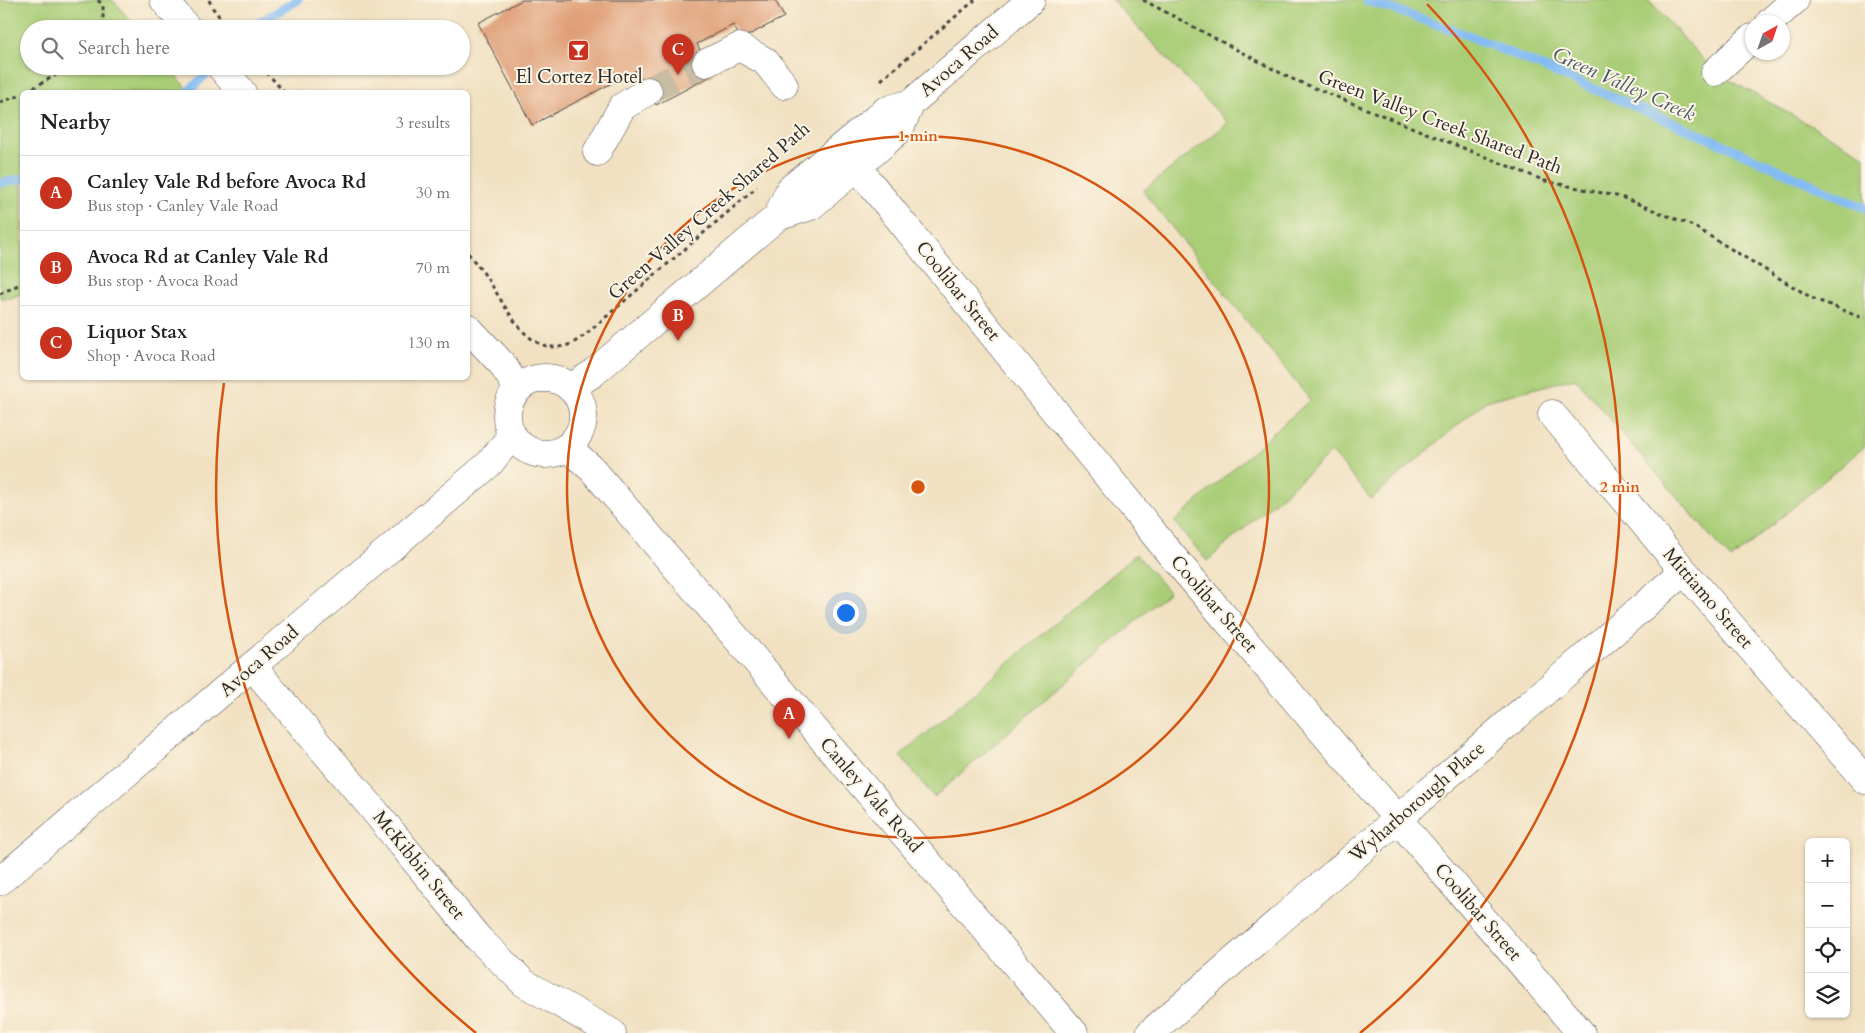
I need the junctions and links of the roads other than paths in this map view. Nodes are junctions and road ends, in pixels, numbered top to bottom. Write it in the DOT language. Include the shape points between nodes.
graph roads {
  1 [pos="164,0"];
  2 [pos="1031,0"];
  3 [pos="1795,0"];
  4 [pos="1778,15"];
  5 [pos="181,20"];
  6 [pos="1745,44"];
  7 [pos="706,63"];
  8 [pos="1714,72"];
  9 [pos="228,75"];
  10 [pos="784,85"];
  11 [pos="240,90"];
  12 [pos="648,90"];
  13 [pos="911,103"];
  14 [pos="597,152"];
  15 [pos="857,167"];
  16 [pos="778,217"];
  17 [pos="470,330"];
  18 [pos="570,388"];
  19 [pos="518,389"];
  20 [pos="1552,414"];
  21 [pos="512,435"];
  22 [pos="568,447"];
  23 [pos="1684,570"];
  24 [pos="252,666"];
  25 [pos="1865,780"];
  26 [pos="1398,819"];
  27 [pos="0,881"];
  28 [pos="612,1033"];
  29 [pos="1074,1033"];
  30 [pos="1150,1033"];
  31 [pos="1581,1033"];
  1 -- 5 [label="street"];
  2 -- 13 [label="street, Avoca Road"];
  3 -- 4 [label="street"];
  6 -- 8 [label="street"];
  7 -- 10 [label="street" via="739,47 764,62"];
  9 -- 11 [label="street"];
  12 -- 14 [label="street" via="622,107"];
  13 -- 15 [label="street, Avoca Road" via="899,130"];
  13 -- 16 [label="street, Avoca Road" via="885,111 790,189"];
  15 -- 16 [label="street, Avoca Road" via="810,206"];
  15 -- 26 [label="street, Coolibar Street" via="1172,556"];
  16 -- 18 [label="street, Avoca Road" via="592,374"];
  17 -- 19 [label="street" via="502,364"];
  18 -- 19 [label="street" via="552,379 544,379 529,382"];
  18 -- 22 [label="street" via="578,398 582,412 580,430"];
  19 -- 21 [label="street" via="508,407 507,423"];
  20 -- 23 [label="street, Mittiamo Street"];
  21 -- 22 [label="street" via="531,452 556,453"];
  21 -- 24 [label="street, Avoca Road" via="488,464"];
  22 -- 29 [label="street, Canley Vale Road" via="592,469"];
  23 -- 25 [label="street, Mittiamo Street"];
  23 -- 26 [label="street, Wyharborough Place"];
  24 -- 27 [label="street, Avoca Road"];
  24 -- 28 [label="street, McKibbin Street" via="478,938 524,983"];
  26 -- 30 [label="street, Wyharborough Place"];
  26 -- 31 [label="street, Coolibar Street"];
}
